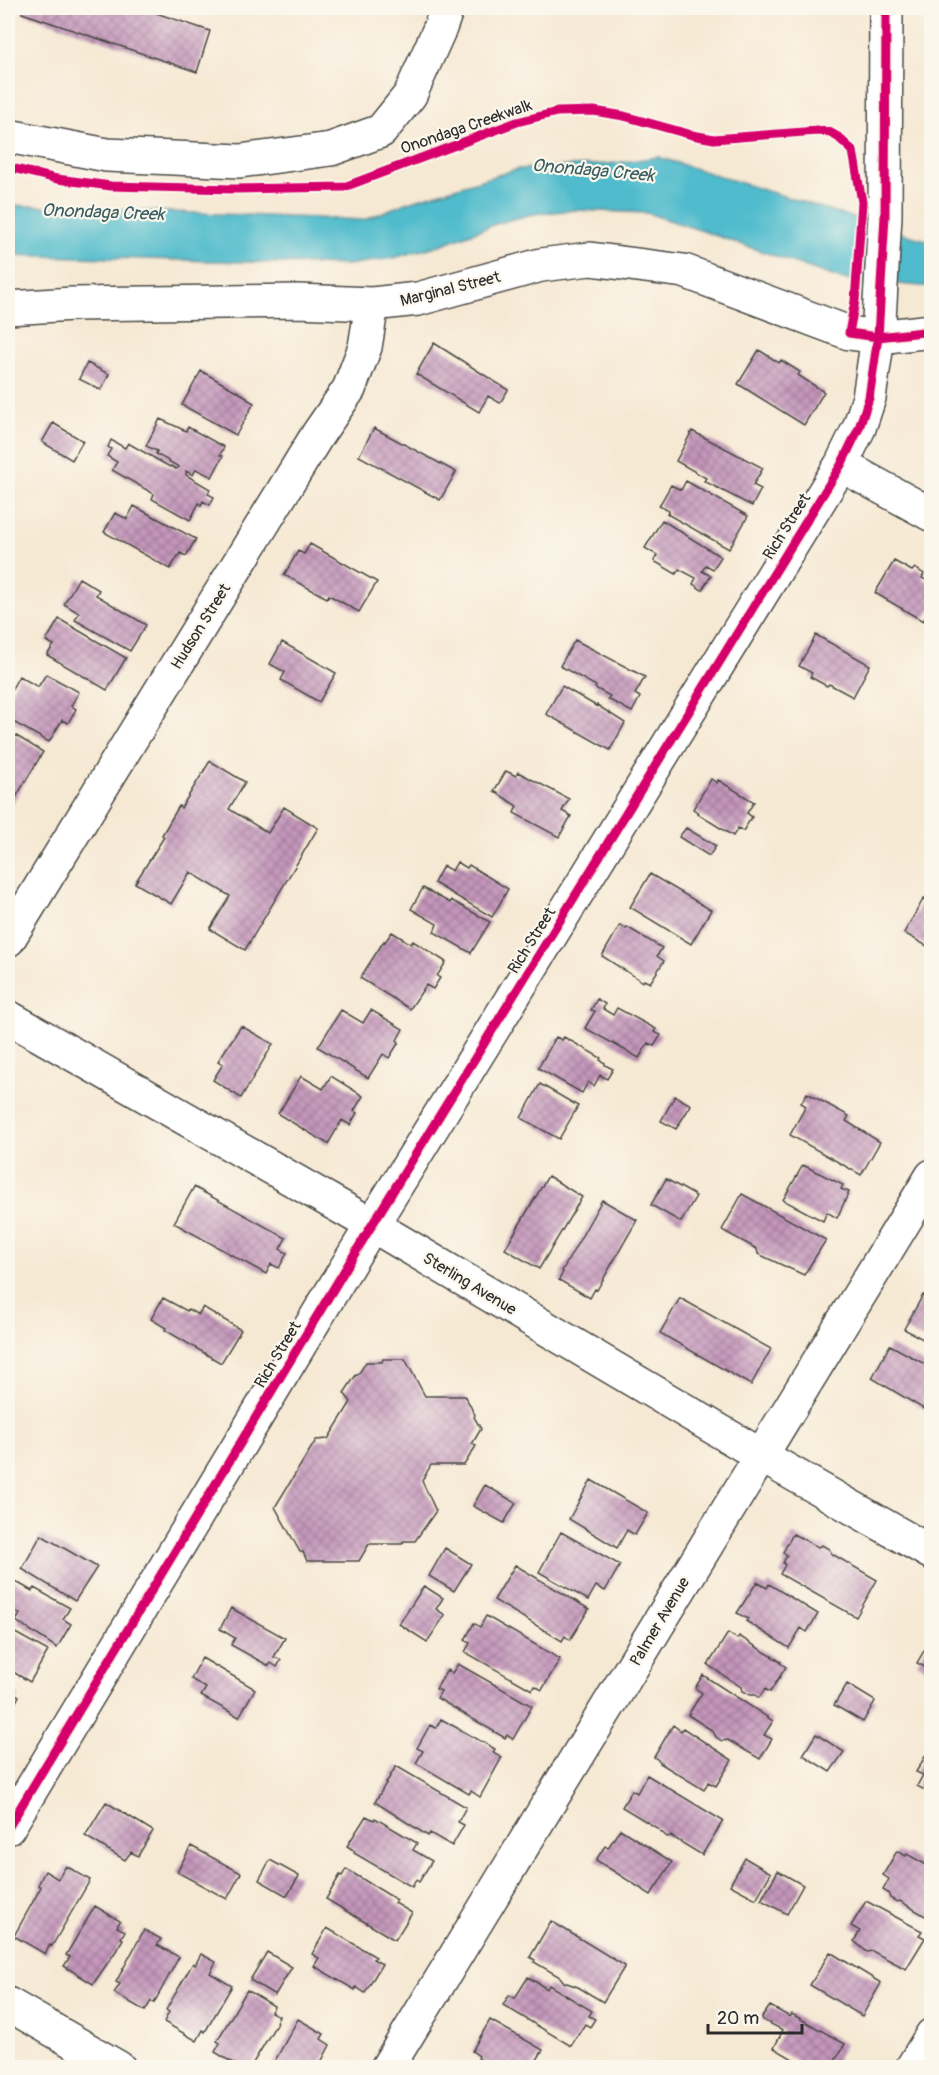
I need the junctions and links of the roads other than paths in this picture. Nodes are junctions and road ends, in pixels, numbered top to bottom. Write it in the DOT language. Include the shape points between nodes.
graph roads {
  1 [pos="447,8"];
  2 [pos="886,8"];
  3 [pos="8,136"];
  4 [pos="372,304"];
  5 [pos="8,308"];
  6 [pos="880,324"];
  7 [pos="932,332"];
  8 [pos="842,465"];
  9 [pos="932,515"];
  10 [pos="8,940"];
  11 [pos="8,1017"];
  12 [pos="932,1176"];
  13 [pos="372,1225"];
  14 [pos="760,1455"];
  15 [pos="932,1553"];
  16 [pos="8,1828"];
  17 [pos="8,2004"];
  18 [pos="932,2035"];
  19 [pos="119,2067"];
  20 [pos="387,2067"];
  21 [pos="912,2067"];
  1 -- 3 [label="street" via="410,94 381,132 331,149 240,161 107,155"];
  2 -- 6 [label="street, Rich Street"];
  4 -- 5 [label="street, Marginal Street" via="297,301"];
  4 -- 6 [label="street, Marginal Street" via="418,299 541,265 590,259 684,271 849,333"];
  4 -- 10 [label="street, Hudson Street" via="365,346 349,389"];
  6 -- 7 [label="street, Marginal Street"];
  6 -- 8 [label="street, Rich Street" via="869,398"];
  8 -- 9 [label="street"];
  8 -- 13 [label="street, Rich Street"];
  11 -- 13 [label="street, Sterling Avenue"];
  12 -- 14 [label="street, Palmer Avenue"];
  13 -- 14 [label="street, Sterling Avenue"];
  13 -- 16 [label="street, Rich Street"];
  14 -- 15 [label="street, Sterling Avenue"];
  14 -- 20 [label="street, Palmer Avenue"];
  17 -- 19 [label="street"];
  18 -- 21 [label="street"];
}
